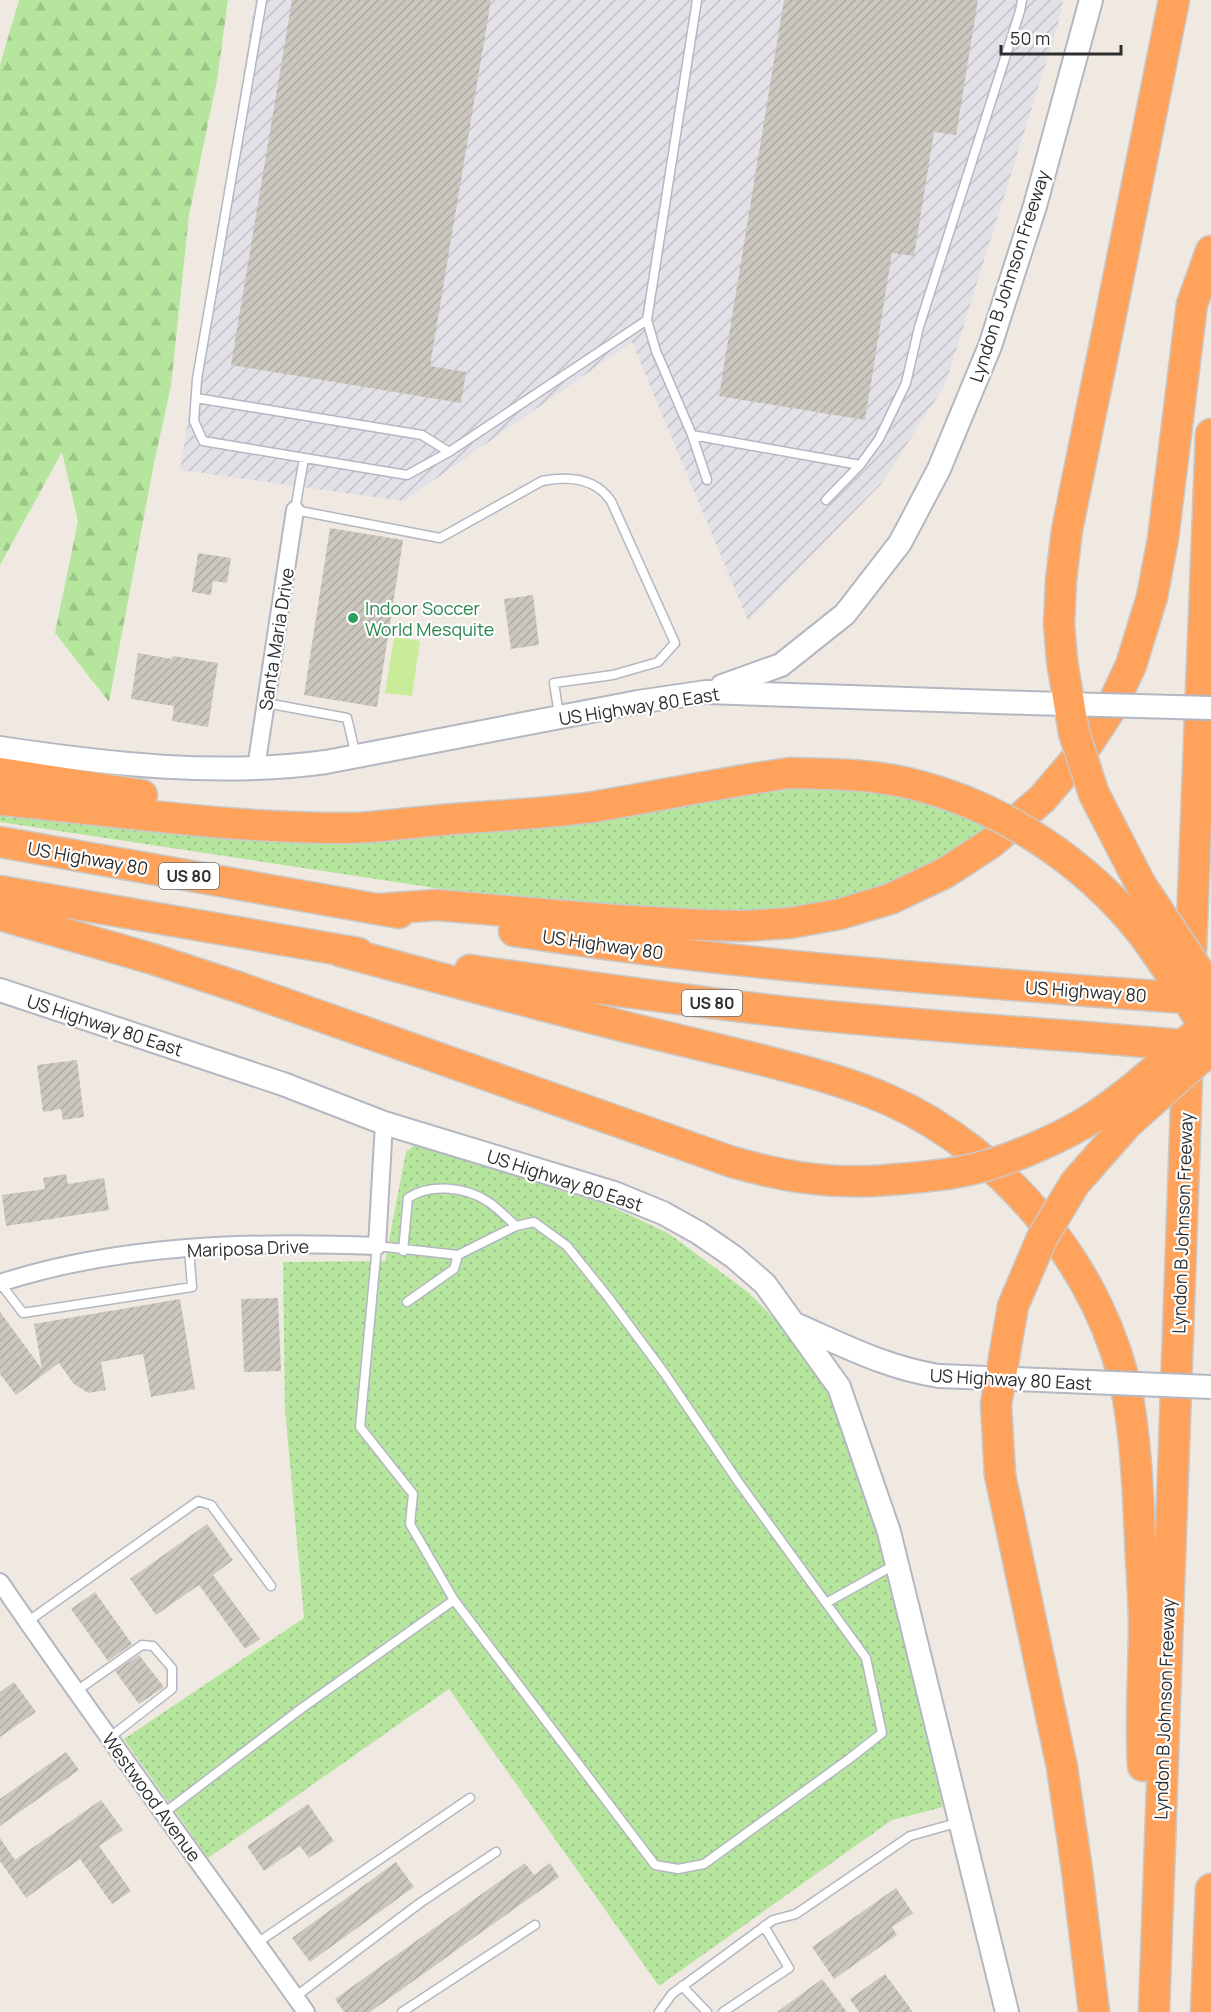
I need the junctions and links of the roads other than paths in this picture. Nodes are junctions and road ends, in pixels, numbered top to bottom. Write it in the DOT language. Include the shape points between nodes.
graph roads {
  1 [pos="262,0"];
  2 [pos="696,0"];
  3 [pos="1022,0"];
  4 [pos="1091,0"];
  5 [pos="1174,0"];
  6 [pos="1211,250"];
  7 [pos="647,320"];
  8 [pos="196,398"];
  9 [pos="1211,434"];
  10 [pos="692,435"];
  11 [pos="449,452"];
  12 [pos="304,458"];
  13 [pos="860,465"];
  14 [pos="707,480"];
  15 [pos="826,500"];
  16 [pos="296,510"];
  17 [pos="706,692"];
  18 [pos="267,703"];
  19 [pos="1211,708"];
  20 [pos="559,718"];
  21 [pos="0,748"];
  22 [pos="356,756"];
  23 [pos="256,768"];
  24 [pos="0,773"];
  25 [pos="0,800"];
  26 [pos="422,822"];
  27 [pos="0,842"];
  28 [pos="0,891"];
  29 [pos="379,909"];
  30 [pos="0,915"];
  31 [pos="340,951"];
  32 [pos="0,990"];
  33 [pos="1211,990"];
  34 [pos="1211,1000"];
  35 [pos="1211,1021"];
  36 [pos="1211,1035"];
  37 [pos="1211,1048"];
  38 [pos="384,1123"];
  39 [pos="516,1226"];
  40 [pos="376,1246"];
  41 [pos="189,1249"];
  42 [pos="403,1251"];
  43 [pos="458,1255"];
  44 [pos="0,1283"];
  45 [pos="407,1302"];
  46 [pos="796,1325"];
  47 [pos="1211,1387"];
  48 [pos="897,1564"];
  49 [pos="0,1582"];
  50 [pos="271,1586"];
  51 [pos="454,1600"];
  52 [pos="826,1603"];
  53 [pos="27,1622"];
  54 [pos="75,1692"];
  55 [pos="109,1738"];
  56 [pos="470,1797"];
  57 [pos="164,1812"];
  58 [pos="960,1822"];
  59 [pos="496,1852"];
  60 [pos="1211,1889"];
  61 [pos="535,1925"];
  62 [pos="765,1926"];
  63 [pos="257,1943"];
  64 [pos="1155,1976"];
  65 [pos="682,1986"];
  66 [pos="295,1997"];
  67 [pos="306,2012"];
  68 [pos="402,2012"];
  69 [pos="659,2012"];
  70 [pos="707,2012"];
  71 [pos="723,2012"];
  72 [pos="1007,2012"];
  73 [pos="1094,2012"];
  74 [pos="1154,2012"];
  75 [pos="1206,2012"];
  1 -- 8 [label="lane"];
  2 -- 7 [label="lane"];
  3 -- 13 [label="lane" via="919,327 906,383 879,438"];
  4 -- 17 [label="main road, Lyndon B Johnson Freeway" via="1035,206 990,346 939,469 900,543 845,614 781,665"];
  5 -- 33 [label="highway, bridge" via="1067,530 1059,624 1074,733 1094,794 1141,885"];
  6 -- 29 [label="highway" via="1192,304 1163,539 1152,597 1131,664 1110,710 1083,751 1042,800 991,843 945,873 890,899 790,923 704,926 437,905"];
  7 -- 10 [label="lane"];
  7 -- 11 [label="lane"];
  8 -- 11 [label="lane" via="422,435"];
  8 -- 12 [label="lane" via="194,422 203,441"];
  9 -- 64 [label="highway, Lyndon B Johnson Freeway"];
  10 -- 13 [label="lane"];
  10 -- 14 [label="lane"];
  11 -- 12 [label="lane" via="407,475"];
  12 -- 16 [label="lane"];
  13 -- 15 [label="lane"];
  16 -- 18 [label="street, Santa Maria Drive"];
  16 -- 20 [label="lane" via="440,538 542,482 580,479 595,485 611,501 675,644 658,662 613,675 554,683"];
  17 -- 19 [label="main road, US Highway 80 East, bridge"];
  17 -- 20 [label="main road, US Highway 80 East"];
  18 -- 22 [label="lane" via="347,718"];
  18 -- 23 [label="street, Santa Maria Drive"];
  20 -- 22 [label="main road, US Highway 80 East"];
  21 -- 23 [label="main road, US Highway 80 East" via="171,766"];
  22 -- 23 [label="main road, US Highway 80 East" via="290,767"];
  24 -- 26 [label="highway" via="228,808"];
  25 -- 26 [label="highway" via="274,826 353,828"];
  26 -- 36 [label="highway, bridge" via="592,807 790,773 847,774 912,784 974,805 1044,842 1091,880 1142,934"];
  27 -- 29 [label="highway, US Highway 80 / US 80"];
  28 -- 31 [label="highway, US 80"];
  29 -- 34 [label="highway, US Highway 80 / US 80, bridge" via="667,953"];
  30 -- 35 [label="highway, bridge" via="238,987 732,1162 771,1173 836,1182 912,1179 965,1171 1030,1150 1093,1118"];
  31 -- 37 [label="highway, US 80, bridge" via="736,1006"];
  31 -- 64 [label="highway" via="851,1085 890,1100 959,1139 1032,1206 1087,1286 1111,1341 1127,1396 1138,1492 1144,1624 1142,1750"];
  32 -- 38 [label="main road, US Highway 80 East" via="283,1084"];
  37 -- 73 [label="highway, bridge" via="1127,1124 1075,1183 1042,1238 1013,1306 996,1404 1000,1475 1062,1767"];
  38 -- 40 [label="street"];
  38 -- 46 [label="main road, US Highway 80 East" via="614,1193 663,1214 734,1257 765,1284"];
  39 -- 42 [label="lane" via="487,1200 452,1188 417,1191 408,1198"];
  39 -- 43 [label="lane"];
  39 -- 52 [label="lane" via="534,1222 567,1246 665,1374"];
  40 -- 41 [label="street, Mariposa Drive"];
  40 -- 42 [label="lane"];
  40 -- 51 [label="lane" via="360,1427 413,1494 410,1524"];
  41 -- 44 [label="street, Mariposa Drive" via="99,1258"];
  41 -- 44 [label="lane" via="192,1287 23,1313"];
  42 -- 43 [label="lane"];
  43 -- 45 [label="lane" via="454,1269"];
  46 -- 47 [label="main road, US Highway 80 East, bridge" via="909,1372"];
  46 -- 48 [label="main road" via="839,1387"];
  48 -- 52 [label="lane"];
  48 -- 58 [label="main road"];
  49 -- 53 [label="street, Westwood Avenue"];
  50 -- 53 [label="lane" via="211,1505 198,1501"];
  51 -- 52 [label="lane" via="655,1865 678,1869 704,1864 882,1733 866,1658"];
  51 -- 57 [label="lane"];
  53 -- 54 [label="street, Westwood Avenue"];
  54 -- 55 [label="street, Westwood Avenue"];
  54 -- 55 [label="lane" via="142,1645 153,1646 172,1668 172,1689"];
  55 -- 57 [label="street, Westwood Avenue"];
  56 -- 63 [label="lane"];
  57 -- 63 [label="street, Westwood Avenue"];
  58 -- 62 [label="lane" via="910,1836 796,1914"];
  58 -- 72 [label="main road"];
  59 -- 66 [label="lane"];
  60 -- 75 [label="highway"];
  61 -- 68 [label="lane"];
  62 -- 65 [label="lane"];
  62 -- 71 [label="lane" via="789,1968"];
  63 -- 66 [label="street, Westwood Avenue"];
  64 -- 74 [label="highway, Lyndon B Johnson Freeway"];
  65 -- 69 [label="lane"];
  65 -- 70 [label="lane"];
  66 -- 67 [label="street, Westwood Avenue"];
}
